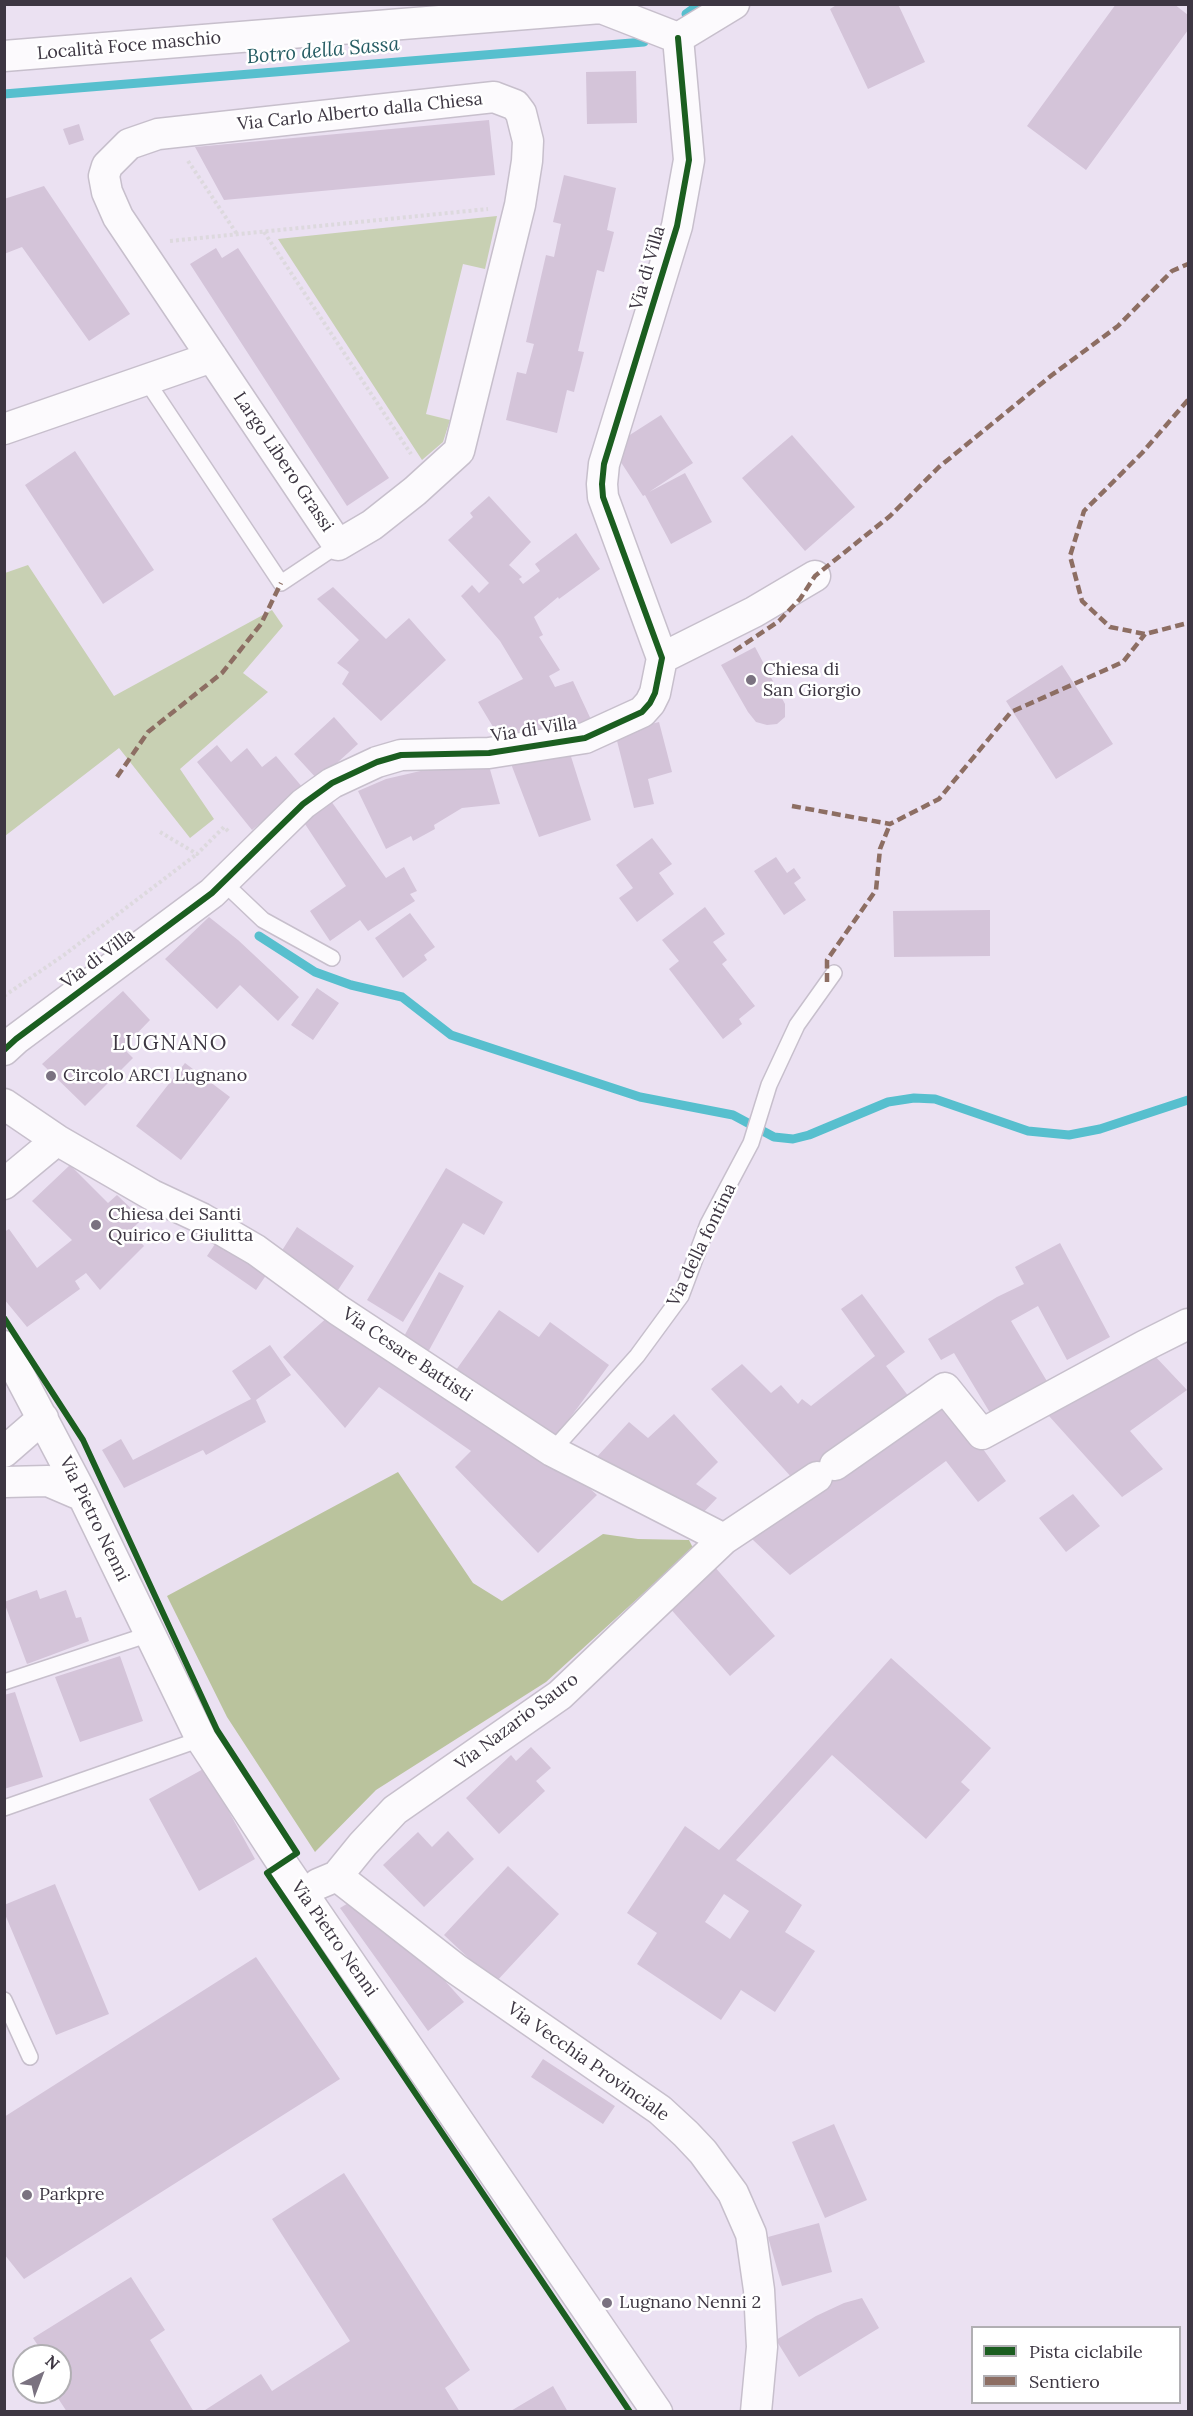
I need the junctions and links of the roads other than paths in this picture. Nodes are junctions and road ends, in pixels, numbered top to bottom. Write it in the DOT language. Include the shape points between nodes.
graph roads {
  1 [pos="734,4"];
  2 [pos="600,6"];
  3 [pos="678,38"];
  4 [pos="4,56"];
  5 [pos="212,357"];
  6 [pos="146,380"];
  7 [pos="4,429"];
  8 [pos="338,545"];
  9 [pos="815,576"];
  10 [pos="662,658"];
  11 [pos="223,882"];
  12 [pos="332,958"];
  13 [pos="834,974"];
  14 [pos="4,1050"];
  15 [pos="4,1104"];
  16 [pos="57,1140"];
  17 [pos="4,1184"];
  18 [pos="1188,1324"];
  19 [pos="4,1346"];
  20 [pos="49,1429"];
  21 [pos="552,1451"];
  22 [pos="4,1452"];
  23 [pos="5,1482"];
  24 [pos="83,1496"];
  25 [pos="724,1539"];
  26 [pos="150,1634"];
  27 [pos="4,1682"];
  28 [pos="201,1739"];
  29 [pos="4,1808"];
  30 [pos="337,1876"];
  31 [pos="301,1891"];
  32 [pos="4,2000"];
  33 [pos="30,2057"];
  34 [pos="657,2412"];
  35 [pos="756,2412"];
  1 -- 3 [label="street"];
  2 -- 3 [label="street, Località Foce maschio"];
  2 -- 4 [label="street, Località Foce maschio"];
  3 -- 10 [label="street, Via di Villa" via="689,160 676,226 603,464 602,484 603,497"];
  5 -- 6 [label="street"];
  5 -- 8 [label="street, Largo Libero Grassi"];
  5 -- 8 [label="street, Via Carlo Alberto dalla Chiesa" via="118,217 107,192 107,166 129,144 158,134 494,97 515,105 525,127 527,161 520,205 459,450 372,525"];
  6 -- 7 [label="street"];
  6 -- 8 [label="lane, Largo Libero Grassi" via="281,583"];
  9 -- 10 [label="street"];
  10 -- 11 [label="street, Via di Villa" via="657,687 642,712 585,738 489,753 401,755 377,762 332,783 303,804"];
  11 -- 12 [label="lane" via="263,920"];
  11 -- 14 [label="street, Via di Villa"];
  13 -- 21 [label="lane, Via della fontina" via="797,1025 770,1085 751,1143 708,1224 681,1296 637,1356"];
  15 -- 16 [label="street, Via Cesare Battisti"];
  16 -- 17 [label="street"];
  16 -- 21 [label="street, Via Cesare Battisti" via="256,1250 338,1310"];
  18 -- 25 [label="street" via="982,1434 945,1388"];
  19 -- 20 [label="street, Via Pietro Nenni"];
  20 -- 22 [label="street"];
  20 -- 23 [label="street" via="51,1450 36,1465"];
  20 -- 24 [label="street, Via Pietro Nenni"];
  21 -- 25 [label="street, Via Cesare Battisti"];
  23 -- 24 [label="street" via="48,1481"];
  24 -- 26 [label="street, Via Pietro Nenni"];
  25 -- 30 [label="street, Via Nazario Sauro" via="560,1695 395,1810"];
  26 -- 27 [label="lane"];
  26 -- 28 [label="street, Via Pietro Nenni"];
  28 -- 29 [label="lane"];
  28 -- 31 [label="street, Via Pietro Nenni"];
  30 -- 31 [label="street, Via Nazario Sauro"];
  30 -- 35 [label="street, Via Vecchia Provinciale" via="456,1970 660,2110 703,2152 733,2193 751,2234 762,2347"];
  31 -- 34 [label="street, Via Pietro Nenni"];
  32 -- 33 [label="lane"];
}
